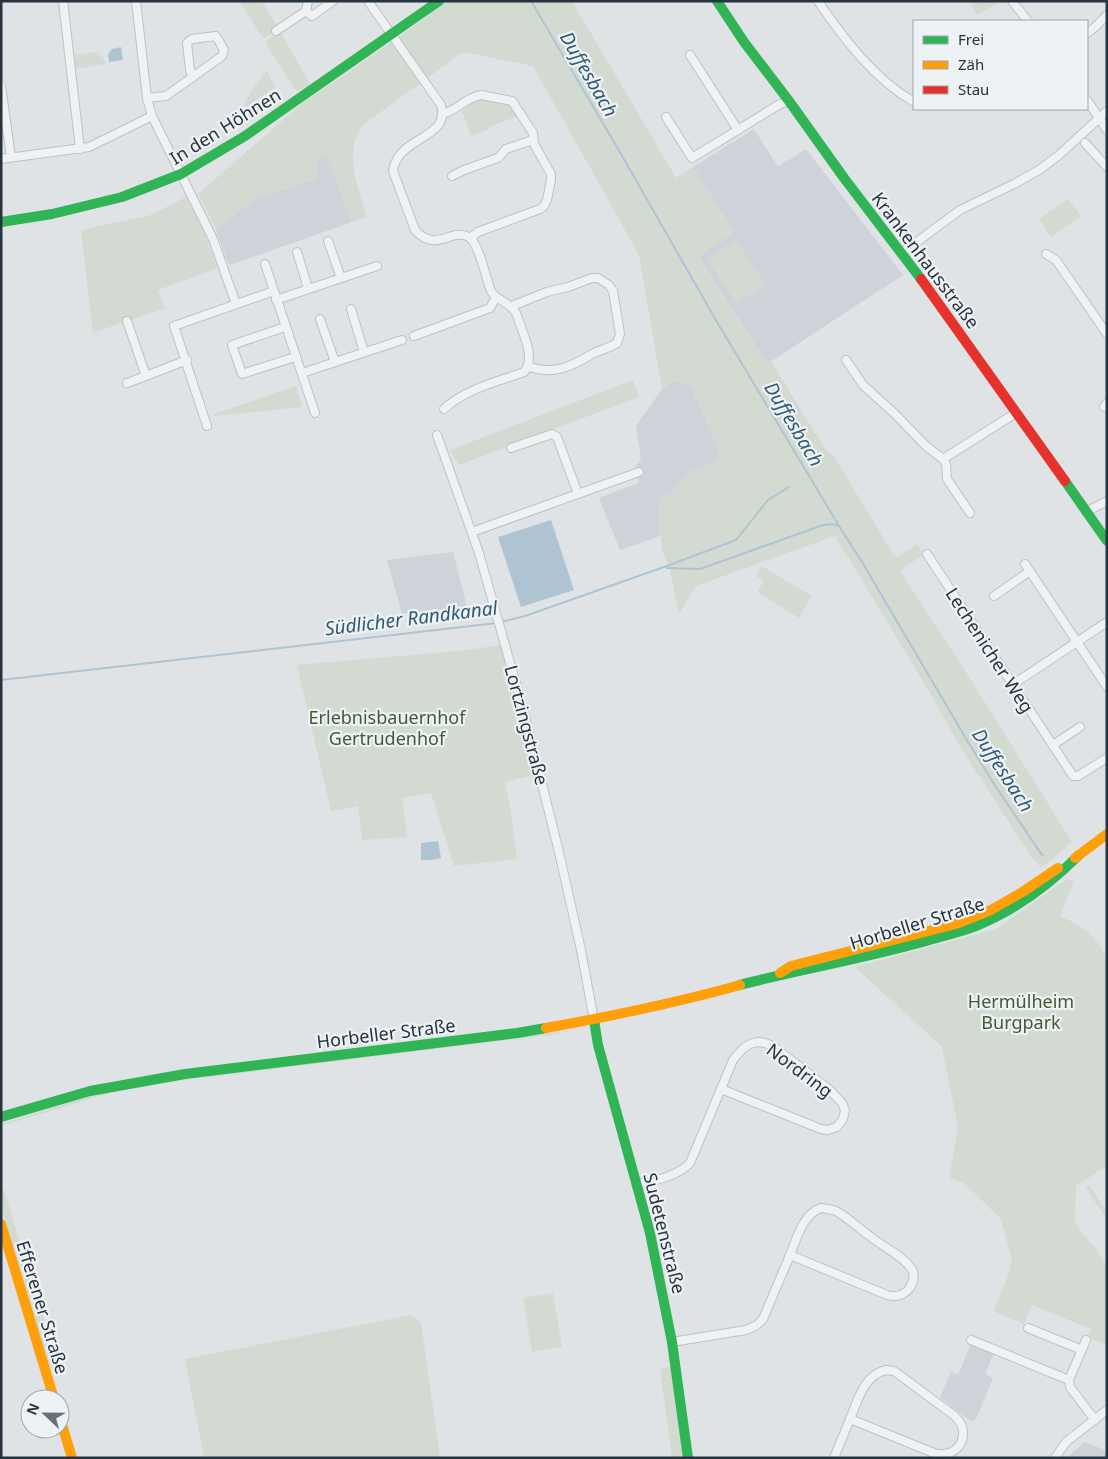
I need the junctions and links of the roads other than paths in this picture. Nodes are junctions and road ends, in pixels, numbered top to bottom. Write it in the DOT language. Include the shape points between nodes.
graph roads {
  1 [pos="63,1"];
  2 [pos="136,1"];
  3 [pos="308,1"];
  4 [pos="440,1"];
  5 [pos="717,1"];
  6 [pos="818,1"];
  7 [pos="1012,1"];
  8 [pos="330,2"];
  9 [pos="369,2"];
  10 [pos="306,11"];
  11 [pos="1107,15"];
  12 [pos="1027,20"];
  13 [pos="276,31"];
  14 [pos="1088,32"];
  15 [pos="392,35"];
  16 [pos="690,55"];
  17 [pos="193,77"];
  18 [pos="1,86"];
  19 [pos="147,98"];
  20 [pos="789,101"];
  21 [pos="913,101"];
  22 [pos="1088,102"];
  23 [pos="2,103"];
  24 [pos="1107,111"];
  25 [pos="444,114"];
  26 [pos="152,116"];
  27 [pos="666,117"];
  28 [pos="1099,119"];
  29 [pos="738,130"];
  30 [pos="1107,130"];
  31 [pos="533,140"];
  32 [pos="1085,144"];
  33 [pos="80,149"];
  34 [pos="11,157"];
  35 [pos="1,158"];
  36 [pos="1107,167"];
  37 [pos="181,174"];
  38 [pos="452,176"];
  39 [pos="1,222"];
  40 [pos="470,238"];
  41 [pos="328,242"];
  42 [pos="297,252"];
  43 [pos="902,253"];
  44 [pos="1046,254"];
  45 [pos="265,264"];
  46 [pos="377,266"];
  47 [pos="341,278"];
  48 [pos="308,288"];
  49 [pos="274,291"];
  50 [pos="496,297"];
  51 [pos="276,300"];
  52 [pos="236,304"];
  53 [pos="512,306"];
  54 [pos="351,309"];
  55 [pos="320,319"];
  56 [pos="127,321"];
  57 [pos="285,327"];
  58 [pos="1107,334"];
  59 [pos="414,336"];
  60 [pos="402,340"];
  61 [pos="364,352"];
  62 [pos="296,357"];
  63 [pos="186,360"];
  64 [pos="846,360"];
  65 [pos="335,362"];
  66 [pos="529,367"];
  67 [pos="302,373"];
  68 [pos="146,376"];
  69 [pos="126,383"];
  70 [pos="444,409"];
  71 [pos="315,413"];
  72 [pos="1016,413"];
  73 [pos="207,426"];
  74 [pos="437,435"];
  75 [pos="511,448"];
  76 [pos="943,459"];
  77 [pos="639,472"];
  78 [pos="578,494"];
  79 [pos="1107,501"];
  80 [pos="1086,512"];
  81 [pos="970,513"];
  82 [pos="472,532"];
  83 [pos="1107,541"];
  84 [pos="927,554"];
  85 [pos="1026,564"];
  86 [pos="1030,571"];
  87 [pos="994,596"];
  88 [pos="1107,622"];
  89 [pos="1078,641"];
  90 [pos="1012,684"];
  91 [pos="1107,686"];
  92 [pos="1080,727"];
  93 [pos="1053,745"];
  94 [pos="1107,758"];
  95 [pos="1107,834"];
  96 [pos="594,1020"];
  97 [pos="721,1089"];
  98 [pos="1,1118"];
  99 [pos="637,1184"];
  100 [pos="1,1224"];
  101 [pos="790,1255"];
  102 [pos="1028,1328"];
  103 [pos="971,1340"];
  104 [pos="1086,1340"];
  105 [pos="672,1342"];
  106 [pos="1082,1350"];
  107 [pos="1070,1380"];
  108 [pos="51,1389"];
  109 [pos="1107,1410"];
  110 [pos="850,1419"];
  111 [pos="1095,1420"];
  112 [pos="66,1439"];
  113 [pos="72,1458"];
  114 [pos="688,1458"];
  115 [pos="834,1458"];
  116 [pos="1055,1458"];
  1 -- 33 [label="street"];
  2 -- 19 [label="street"];
  3 -- 10 [label="street"];
  4 -- 15 [label="street, In den Höhnen"];
  5 -- 20 [label="street, Krankenhausstraße"];
  6 -- 21 [label="street" via="854,49 895,89"];
  7 -- 12 [label="street"];
  8 -- 10 [label="street" via="312,16"];
  9 -- 15 [label="street"];
  10 -- 13 [label="street"];
  11 -- 14 [label="street"];
  15 -- 25 [label="street"];
  15 -- 37 [label="street, In den Höhnen" via="245,136"];
  16 -- 29 [label="street"];
  17 -- 17 [label="street" via="222,56 224,50 216,36 192,39 187,43"];
  17 -- 19 [label="street" via="166,96"];
  18 -- 23 [label="street"];
  19 -- 26 [label="street"];
  20 -- 29 [label="street"];
  20 -- 43 [label="street, Krankenhausstraße"];
  22 -- 28 [label="street"];
  23 -- 34 [label="street"];
  24 -- 28 [label="street"];
  25 -- 31 [label="street" via="481,94 507,99 516,104 533,133"];
  25 -- 40 [label="street" via="437,128 397,156 393,171 414,230 420,236 438,241 458,235"];
  26 -- 33 [label="street"];
  26 -- 37 [label="street"];
  27 -- 29 [label="street" via="692,158"];
  28 -- 30 [label="street"];
  28 -- 43 [label="street" via="1039,170 960,210"];
  31 -- 38 [label="street" via="506,149 498,158"];
  31 -- 40 [label="street" via="551,174 544,206"];
  32 -- 36 [label="street"];
  33 -- 34 [label="street"];
  34 -- 35 [label="street"];
  37 -- 39 [label="street, In den Höhnen" via="114,199"];
  37 -- 52 [label="street" via="214,239"];
  40 -- 50 [label="street"];
  41 -- 47 [label="street"];
  42 -- 48 [label="street"];
  43 -- 72 [label="street, Krankenhausstraße"];
  44 -- 58 [label="street" via="1056,260"];
  45 -- 49 [label="street"];
  46 -- 47 [label="street"];
  47 -- 48 [label="street"];
  48 -- 51 [label="street"];
  49 -- 51 [label="street"];
  49 -- 52 [label="street"];
  50 -- 53 [label="street"];
  50 -- 59 [label="street" via="490,308"];
  51 -- 57 [label="street"];
  52 -- 63 [label="street" via="174,326"];
  53 -- 66 [label="street" via="530,358"];
  53 -- 66 [label="street" via="592,278 604,281 613,290 620,334 617,343 585,360 551,371"];
  54 -- 61 [label="street"];
  55 -- 65 [label="street"];
  56 -- 68 [label="street"];
  57 -- 62 [label="street"];
  57 -- 62 [label="street" via="232,345 242,374"];
  60 -- 61 [label="street"];
  61 -- 65 [label="street"];
  62 -- 67 [label="street"];
  63 -- 68 [label="street"];
  63 -- 73 [label="street"];
  64 -- 76 [label="street" via="862,385"];
  65 -- 67 [label="street"];
  66 -- 70 [label="street" via="524,372 469,392"];
  67 -- 71 [label="street"];
  68 -- 69 [label="street"];
  72 -- 76 [label="street"];
  72 -- 80 [label="street, Krankenhausstraße"];
  74 -- 82 [label="street, Lortzingstraße"];
  75 -- 78 [label="street" via="554,434 558,437"];
  76 -- 81 [label="street" via="947,479"];
  77 -- 78 [label="street"];
  78 -- 82 [label="street"];
  79 -- 80 [label="street"];
  80 -- 83 [label="street, Krankenhausstraße"];
  82 -- 96 [label="street, Lortzingstraße" via="527,721 560,852"];
  84 -- 90 [label="street, Lechenicher Weg"];
  85 -- 86 [label="street"];
  86 -- 87 [label="street"];
  86 -- 89 [label="street"];
  88 -- 89 [label="street"];
  89 -- 90 [label="street"];
  89 -- 91 [label="street"];
  90 -- 93 [label="street, Lechenicher Weg"];
  92 -- 93 [label="street"];
  93 -- 94 [label="street, Lechenicher Weg" via="1073,776"];
  95 -- 96 [label="street, Horbeller Straße" via="1032,896 976,926 902,948"];
  96 -- 98 [label="street, Horbeller Straße" via="517,1033 185,1074 90,1092"];
  96 -- 99 [label="street, Sudetenstraße"];
  97 -- 97 [label="street, Nordring" via="821,1129 837,1127 845,1110 830,1090 766,1042 758,1041 740,1051"];
  97 -- 99 [label="street, Nordring" via="690,1163 673,1175"];
  99 -- 105 [label="street, Sudetenstraße"];
  100 -- 108 [label="street, Efferener Straße"];
  101 -- 101 [label="street" via="893,1297 906,1292 914,1278 911,1268 902,1259 835,1210 821,1208 805,1220"];
  101 -- 105 [label="street" via="763,1319 757,1325 746,1330"];
  102 -- 106 [label="street"];
  103 -- 107 [label="street"];
  104 -- 106 [label="street"];
  105 -- 114 [label="street, Sudetenstraße"];
  106 -- 107 [label="street"];
  107 -- 111 [label="street" via="1074,1394"];
  109 -- 111 [label="street"];
  110 -- 110 [label="street" via="943,1455 951,1454 962,1437 962,1425 955,1416 894,1371 880,1371 867,1382"];
  110 -- 115 [label="street"];
  111 -- 116 [label="street" via="1066,1442"];
  112 -- 113 [label="street"];
}
